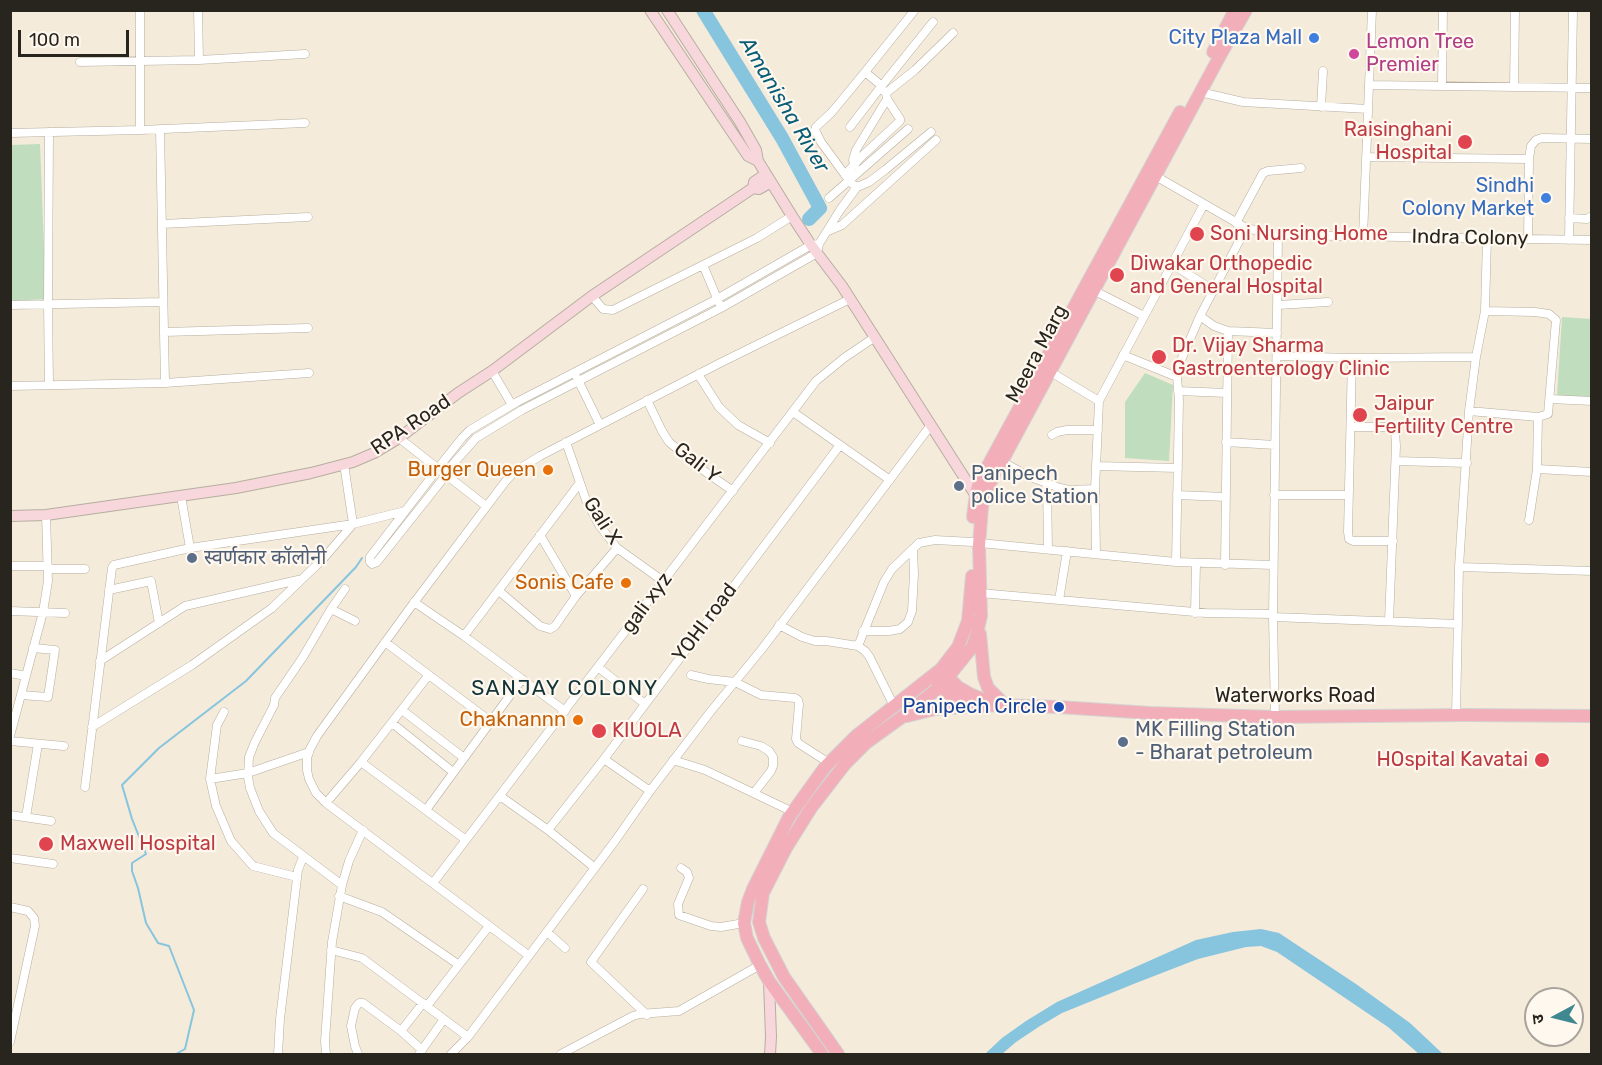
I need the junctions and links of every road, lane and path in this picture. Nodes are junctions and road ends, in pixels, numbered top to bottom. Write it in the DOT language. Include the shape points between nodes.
graph roads {
  1 [pos="140,10"];
  2 [pos="198,10"];
  3 [pos="650,10"];
  4 [pos="667,10"];
  5 [pos="1235,10"];
  6 [pos="1246,10"];
  7 [pos="1372,10"];
  8 [pos="1443,10"];
  9 [pos="1515,10"];
  10 [pos="1574,10"];
  11 [pos="915,11"];
  12 [pos="933,22"];
  13 [pos="953,33"];
  14 [pos="305,54"];
  15 [pos="199,60"];
  16 [pos="140,61"];
  17 [pos="80,62"];
  18 [pos="865,72"];
  19 [pos="1323,72"];
  20 [pos="1369,85"];
  21 [pos="1442,86"];
  22 [pos="1514,87"];
  23 [pos="1572,88"];
  24 [pos="1592,88"];
  25 [pos="884,91"];
  26 [pos="1200,92"];
  27 [pos="1321,107"];
  28 [pos="1368,109"];
  29 [pos="305,123"];
  30 [pos="850,127"];
  31 [pos="160,129"];
  32 [pos="908,129"];
  33 [pos="140,130"];
  34 [pos="49,132"];
  35 [pos="931,132"];
  36 [pos="10,133"];
  37 [pos="1571,138"];
  38 [pos="1592,139"];
  39 [pos="936,140"];
  40 [pos="1366,157"];
  41 [pos="1529,159"];
  42 [pos="758,161"];
  43 [pos="855,165"];
  44 [pos="1301,168"];
  45 [pos="1152,173"];
  46 [pos="769,178"];
  47 [pos="847,178"];
  48 [pos="857,187"];
  49 [pos="829,198"];
  50 [pos="1204,204"];
  51 [pos="792,216"];
  52 [pos="1592,216"];
  53 [pos="308,217"];
  54 [pos="1569,218"];
  55 [pos="1236,223"];
  56 [pos="162,224"];
  57 [pos="1246,228"];
  58 [pos="828,231"];
  59 [pos="1278,236"];
  60 [pos="1363,237"];
  61 [pos="1487,238"];
  62 [pos="1528,239"];
  63 [pos="1569,240"];
  64 [pos="1592,240"];
  65 [pos="816,247"];
  66 [pos="1172,264"];
  67 [pos="703,265"];
  68 [pos="1094,290"];
  69 [pos="1213,290"];
  70 [pos="592,296"];
  71 [pos="717,299"];
  72 [pos="850,299"];
  73 [pos="163,302"];
  74 [pos="1328,302"];
  75 [pos="48,304"];
  76 [pos="10,305"];
  77 [pos="1278,305"];
  78 [pos="721,308"];
  79 [pos="1485,311"];
  80 [pos="1144,316"];
  81 [pos="1200,316"];
  82 [pos="308,328"];
  83 [pos="1228,331"];
  84 [pos="164,332"];
  85 [pos="1277,333"];
  86 [pos="875,337"];
  87 [pos="1123,356"];
  88 [pos="1277,356"];
  89 [pos="1476,357"];
  90 [pos="1352,358"];
  91 [pos="492,371"];
  92 [pos="1050,371"];
  93 [pos="309,373"];
  94 [pos="574,373"];
  95 [pos="698,374"];
  96 [pos="1177,377"];
  97 [pos="578,381"];
  98 [pos="165,383"];
  99 [pos="50,385"];
  100 [pos="10,386"];
  101 [pos="1178,392"];
  102 [pos="1227,393"];
  103 [pos="1550,399"];
  104 [pos="647,400"];
  105 [pos="1099,401"];
  106 [pos="1592,401"];
  107 [pos="512,405"];
  108 [pos="1469,411"];
  109 [pos="793,412"];
  110 [pos="1538,417"];
  111 [pos="481,423"];
  112 [pos="600,425"];
  113 [pos="931,425"];
  114 [pos="1351,427"];
  115 [pos="1098,430"];
  116 [pos="486,432"];
  117 [pos="1052,435"];
  118 [pos="399,438"];
  119 [pos="566,442"];
  120 [pos="1226,442"];
  121 [pos="770,443"];
  122 [pos="840,445"];
  123 [pos="1275,445"];
  124 [pos="1396,460"];
  125 [pos="1001,461"];
  126 [pos="1467,463"];
  127 [pos="344,464"];
  128 [pos="1096,466"];
  129 [pos="1178,468"];
  130 [pos="1537,469"];
  131 [pos="438,470"];
  132 [pos="1592,472"];
  133 [pos="446,475"];
  134 [pos="890,480"];
  135 [pos="1047,483"];
  136 [pos="579,484"];
  137 [pos="1095,489"];
  138 [pos="733,491"];
  139 [pos="976,494"];
  140 [pos="1177,495"];
  141 [pos="1274,495"];
  142 [pos="1347,495"];
  143 [pos="181,496"];
  144 [pos="1226,497"];
  145 [pos="486,506"];
  146 [pos="982,507"];
  147 [pos="419,510"];
  148 [pos="406,511"];
  149 [pos="46,515"];
  150 [pos="10,516"];
  151 [pos="1528,520"];
  152 [pos="353,524"];
  153 [pos="540,535"];
  154 [pos="1393,541"];
  155 [pos="976,542"];
  156 [pos="190,548"];
  157 [pos="616,548"];
  158 [pos="913,549"];
  159 [pos="1048,549"];
  160 [pos="1067,551"];
  161 [pos="1096,554"];
  162 [pos="1176,562"];
  163 [pos="1196,563"];
  164 [pos="1225,565"];
  165 [pos="1273,565"];
  166 [pos="10,566"];
  167 [pos="48,567"];
  168 [pos="1459,567"];
  169 [pos="85,569"];
  170 [pos="1592,571"];
  171 [pos="300,580"];
  172 [pos="663,581"];
  173 [pos="345,589"];
  174 [pos="109,590"];
  175 [pos="499,591"];
  176 [pos="980,593"];
  177 [pos="576,596"];
  178 [pos="1059,600"];
  179 [pos="414,602"];
  180 [pos="331,609"];
  181 [pos="10,611"];
  182 [pos="43,612"];
  183 [pos="65,613"];
  184 [pos="1195,613"];
  185 [pos="1273,615"];
  186 [pos="355,621"];
  187 [pos="980,621"];
  188 [pos="1389,621"];
  189 [pos="159,623"];
  190 [pos="1458,624"];
  191 [pos="779,625"];
  192 [pos="863,631"];
  193 [pos="464,636"];
  194 [pos="385,642"];
  195 [pos="858,646"];
  196 [pos="33,648"];
  197 [pos="100,661"];
  198 [pos="598,667"];
  199 [pos="10,673"];
  200 [pos="691,675"];
  201 [pos="26,676"];
  202 [pos="428,676"];
  203 [pos="940,677"];
  204 [pos="522,679"];
  205 [pos="735,682"];
  206 [pos="21,695"];
  207 [pos="645,704"];
  208 [pos="1002,705"];
  209 [pos="894,706"];
  210 [pos="973,706"];
  211 [pos="402,710"];
  212 [pos="565,711"];
  213 [pos="224,712"];
  214 [pos="1456,715"];
  215 [pos="1592,716"];
  216 [pos="902,717"];
  217 [pos="1275,717"];
  218 [pos="490,721"];
  219 [pos="392,723"];
  220 [pos="92,727"];
  221 [pos="10,736"];
  222 [pos="10,741"];
  223 [pos="742,741"];
  224 [pos="38,744"];
  225 [pos="64,746"];
  226 [pos="309,752"];
  227 [pos="464,758"];
  228 [pos="604,759"];
  229 [pos="673,760"];
  230 [pos="361,762"];
  231 [pos="829,763"];
  232 [pos="453,772"];
  233 [pos="248,773"];
  234 [pos="210,779"];
  235 [pos="85,787"];
  236 [pos="650,791"];
  237 [pos="754,793"];
  238 [pos="500,796"];
  239 [pos="326,803"];
  240 [pos="426,810"];
  241 [pos="793,812"];
  242 [pos="10,815"];
  243 [pos="26,817"];
  244 [pos="51,820"];
  245 [pos="363,830"];
  246 [pos="548,830"];
  247 [pos="466,840"];
  248 [pos="303,857"];
  249 [pos="10,858"];
  250 [pos="52,864"];
  251 [pos="595,867"];
  252 [pos="681,868"];
  253 [pos="297,877"];
  254 [pos="434,884"];
  255 [pos="342,885"];
  256 [pos="643,889"];
  257 [pos="339,896"];
  258 [pos="10,907"];
  259 [pos="744,923"];
  260 [pos="489,926"];
  261 [pos="547,932"];
  262 [pos="565,948"];
  263 [pos="331,950"];
  264 [pos="528,955"];
  265 [pos="760,964"];
  266 [pos="459,965"];
  267 [pos="769,981"];
  268 [pos="425,1005"];
  269 [pos="647,1015"];
  270 [pos="444,1019"];
  271 [pos="400,1031"];
  272 [pos="468,1037"];
  273 [pos="10,1042"];
  274 [pos="421,1052"];
  275 [pos="278,1054"];
  276 [pos="326,1054"];
  277 [pos="358,1054"];
  278 [pos="452,1054"];
  279 [pos="561,1054"];
  280 [pos="770,1054"];
  281 [pos="822,1054"];
  282 [pos="838,1054"];
  1 -- 16 [label="street"];
  2 -- 15 [label="street"];
  3 -- 42 [label="street" via="748,156"];
  4 -- 42 [label="street" via="740,122"];
  5 -- 45 [label="main road, Meera Marg"];
  6 -- 26 [label="main road, Meera Marg"];
  7 -- 20 [label="street"];
  8 -- 21 [label="street"];
  9 -- 22 [label="street"];
  10 -- 23 [label="street"];
  11 -- 18 [label="street"];
  12 -- 25 [label="street"];
  13 -- 25 [label="street" via="915,70"];
  14 -- 15 [label="street"];
  15 -- 16 [label="street"];
  16 -- 17 [label="street"];
  16 -- 33 [label="street"];
  18 -- 25 [label="street"];
  18 -- 47 [label="street" via="815,130"];
  19 -- 27 [label="street"];
  20 -- 21 [label="street"];
  20 -- 28 [label="street"];
  21 -- 22 [label="street"];
  22 -- 23 [label="street"];
  23 -- 24 [label="street"];
  23 -- 37 [label="street"];
  25 -- 30 [label="street"];
  25 -- 43 [label="street" via="856,150"];
  25 -- 43 [label="street" via="900,121"];
  26 -- 27 [label="street" via="1243,102"];
  26 -- 45 [label="main road, Meera Marg"];
  27 -- 28 [label="street"];
  28 -- 40 [label="street"];
  29 -- 31 [label="street"];
  31 -- 33 [label="street"];
  31 -- 56 [label="street"];
  32 -- 47 [label="street"];
  33 -- 34 [label="street"];
  34 -- 36 [label="street"];
  34 -- 75 [label="street"];
  35 -- 48 [label="street" via="869,182"];
  37 -- 38 [label="street"];
  37 -- 41 [label="street" via="1542,138 1531,146"];
  37 -- 54 [label="street"];
  39 -- 58 [label="street" via="842,225"];
  40 -- 41 [label="street"];
  40 -- 60 [label="street"];
  41 -- 62 [label="street"];
  42 -- 46 [label="street"];
  43 -- 47 [label="street"];
  44 -- 55 [label="street" via="1263,173"];
  45 -- 50 [label="street, Indra Colony"];
  45 -- 68 [label="main road, Meera Marg"];
  45 -- 139 [label="main road, Meera Marg"];
  46 -- 51 [label="street"];
  46 -- 70 [label="street, RPA Road" via="759,189 753,188"];
  47 -- 48 [label="street"];
  47 -- 49 [label="street"];
  48 -- 58 [label="street"];
  50 -- 55 [label="street, Indra Colony"];
  50 -- 66 [label="street"];
  51 -- 65 [label="street"];
  51 -- 67 [label="street"];
  52 -- 54 [label="street"];
  53 -- 56 [label="street"];
  54 -- 63 [label="street"];
  55 -- 57 [label="street, Indra Colony"];
  56 -- 73 [label="street"];
  57 -- 59 [label="street, Indra Colony"];
  57 -- 69 [label="street"];
  58 -- 65 [label="street"];
  59 -- 60 [label="street, Indra Colony"];
  59 -- 77 [label="street"];
  60 -- 61 [label="street, Indra Colony"];
  61 -- 62 [label="street, Indra Colony"];
  61 -- 79 [label="street"];
  62 -- 63 [label="street, Indra Colony"];
  63 -- 64 [label="street, Indra Colony"];
  65 -- 71 [label="street"];
  65 -- 72 [label="street"];
  65 -- 78 [label="street"];
  66 -- 69 [label="street"];
  66 -- 80 [label="street"];
  67 -- 70 [label="street" via="613,310 603,309"];
  67 -- 71 [label="street"];
  68 -- 80 [label="street"];
  68 -- 92 [label="main road, Meera Marg"];
  69 -- 81 [label="street"];
  70 -- 91 [label="street, RPA Road"];
  71 -- 78 [label="street"];
  71 -- 94 [label="street"];
  72 -- 86 [label="street"];
  72 -- 95 [label="street"];
  73 -- 75 [label="street"];
  73 -- 84 [label="street"];
  74 -- 77 [label="street"];
  75 -- 76 [label="street"];
  75 -- 99 [label="street"];
  77 -- 85 [label="street"];
  78 -- 97 [label="street"];
  79 -- 89 [label="street"];
  79 -- 103 [label="street" via="1535,312 1550,314 1556,320"];
  80 -- 87 [label="street"];
  81 -- 83 [label="street"];
  81 -- 96 [label="street"];
  82 -- 84 [label="street"];
  83 -- 85 [label="street"];
  83 -- 102 [label="street"];
  84 -- 98 [label="street"];
  85 -- 88 [label="street"];
  86 -- 109 [label="street, gali xyz" via="816,381"];
  86 -- 113 [label="street"];
  87 -- 96 [label="street"];
  87 -- 105 [label="street"];
  88 -- 90 [label="street"];
  88 -- 123 [label="street"];
  89 -- 90 [label="street"];
  89 -- 108 [label="street"];
  90 -- 114 [label="street"];
  91 -- 107 [label="street"];
  91 -- 118 [label="street, RPA Road"];
  92 -- 105 [label="street"];
  92 -- 125 [label="main road, Meera Marg"];
  93 -- 98 [label="street"];
  94 -- 97 [label="street"];
  94 -- 107 [label="street"];
  95 -- 104 [label="street"];
  95 -- 121 [label="street" via="719,407 738,425"];
  96 -- 101 [label="street"];
  97 -- 112 [label="street"];
  97 -- 116 [label="street"];
  98 -- 99 [label="street"];
  99 -- 100 [label="street"];
  101 -- 102 [label="street"];
  101 -- 129 [label="street"];
  102 -- 120 [label="street"];
  103 -- 106 [label="street"];
  103 -- 110 [label="street" via="1548,414"];
  104 -- 112 [label="street"];
  104 -- 138 [label="street, Gali Y" via="669,442"];
  105 -- 115 [label="street"];
  107 -- 111 [label="street"];
  108 -- 110 [label="street"];
  108 -- 126 [label="street"];
  109 -- 121 [label="street, gali xyz"];
  109 -- 122 [label="street"];
  110 -- 130 [label="street"];
  111 -- 116 [label="street"];
  111 -- 131 [label="street" via="462,438"];
  112 -- 119 [label="street"];
  113 -- 134 [label="street"];
  113 -- 139 [label="street"];
  114 -- 124 [label="street" via="1389,427 1395,431"];
  114 -- 142 [label="street"];
  115 -- 117 [label="street" via="1066,430"];
  115 -- 128 [label="street"];
  116 -- 133 [label="street" via="469,445"];
  118 -- 127 [label="street, RPA Road"];
  118 -- 131 [label="street"];
  119 -- 136 [label="street, Gali X"];
  119 -- 145 [label="street" via="514,472"];
  120 -- 123 [label="street"];
  120 -- 144 [label="street"];
  121 -- 138 [label="street, gali xyz"];
  122 -- 134 [label="street"];
  122 -- 207 [label="street, YOHI road"];
  123 -- 141 [label="street"];
  124 -- 126 [label="street"];
  124 -- 154 [label="street"];
  125 -- 135 [label="street"];
  125 -- 146 [label="main road, Meera Marg"];
  126 -- 168 [label="street"];
  127 -- 143 [label="street, RPA Road"];
  127 -- 152 [label="street"];
  128 -- 129 [label="street"];
  128 -- 137 [label="street"];
  129 -- 140 [label="street"];
  130 -- 132 [label="street"];
  130 -- 151 [label="street"];
  131 -- 133 [label="street"];
  131 -- 148 [label="street"];
  133 -- 145 [label="street"];
  133 -- 147 [label="street"];
  134 -- 191 [label="street"];
  135 -- 137 [label="street" via="1069,490"];
  135 -- 159 [label="street"];
  136 -- 153 [label="street"];
  136 -- 157 [label="street, Gali X" via="599,525"];
  137 -- 161 [label="street"];
  138 -- 172 [label="street, gali xyz"];
  139 -- 146 [label="street"];
  139 -- 155 [label="main road, Meera Marg"];
  140 -- 144 [label="street"];
  140 -- 162 [label="street"];
  141 -- 142 [label="street"];
  141 -- 165 [label="street"];
  142 -- 154 [label="street" via="1349,539"];
  143 -- 149 [label="street, RPA Road"];
  143 -- 156 [label="street"];
  144 -- 164 [label="street"];
  145 -- 179 [label="street"];
  146 -- 155 [label="main road, Meera Marg"];
  147 -- 148 [label="street"];
  147 -- 148 [label="street" via="372,564 369,556"];
  148 -- 152 [label="street"];
  149 -- 150 [label="street, RPA Road"];
  149 -- 167 [label="street"];
  152 -- 156 [label="street"];
  152 -- 171 [label="street"];
  153 -- 175 [label="street"];
  153 -- 177 [label="street"];
  154 -- 188 [label="street"];
  155 -- 158 [label="street" via="935,540 919,543"];
  155 -- 159 [label="street"];
  155 -- 176 [label="main road, Meera Marg"];
  155 -- 203 [label="main road, Meera Marg" via="968,621"];
  156 -- 174 [label="street" via="114,565"];
  157 -- 172 [label="street, Gali X"];
  157 -- 177 [label="street"];
  158 -- 192 [label="street" via="884,582"];
  158 -- 192 [label="street" via="912,611 908,622 900,629"];
  159 -- 160 [label="street"];
  160 -- 161 [label="street"];
  160 -- 178 [label="street"];
  161 -- 162 [label="street"];
  162 -- 163 [label="street"];
  163 -- 164 [label="street"];
  163 -- 184 [label="street"];
  164 -- 165 [label="street"];
  165 -- 185 [label="street"];
  166 -- 167 [label="street"];
  167 -- 169 [label="street"];
  167 -- 182 [label="street"];
  168 -- 170 [label="street"];
  168 -- 190 [label="street"];
  171 -- 189 [label="street" via="196,602"];
  171 -- 220 [label="street" via="272,608 192,665"];
  172 -- 198 [label="street, gali xyz"];
  173 -- 180 [label="street"];
  174 -- 189 [label="street" via="151,581"];
  174 -- 197 [label="street"];
  175 -- 177 [label="street" via="540,626 550,629"];
  175 -- 193 [label="street"];
  176 -- 178 [label="street"];
  176 -- 187 [label="main road, Meera Marg"];
  178 -- 184 [label="street"];
  179 -- 193 [label="street"];
  179 -- 194 [label="street"];
  180 -- 186 [label="street"];
  180 -- 233 [label="street" via="275,698 249,757"];
  181 -- 182 [label="street"];
  182 -- 183 [label="street"];
  182 -- 196 [label="street"];
  184 -- 185 [label="street"];
  185 -- 188 [label="street"];
  185 -- 217 [label="street"];
  187 -- 203 [label="main road, Meera Marg" via="973,646"];
  187 -- 208 [label="main road" via="984,677"];
  188 -- 190 [label="street"];
  189 -- 197 [label="street"];
  190 -- 214 [label="street"];
  191 -- 195 [label="street" via="815,641"];
  191 -- 205 [label="street"];
  192 -- 195 [label="street"];
  193 -- 204 [label="street"];
  194 -- 202 [label="street"];
  194 -- 226 [label="street"];
  195 -- 209 [label="street" via="869,656"];
  196 -- 201 [label="street"];
  196 -- 206 [label="street" via="55,650 48,697"];
  197 -- 220 [label="street"];
  198 -- 207 [label="street"];
  198 -- 212 [label="street, gali xyz"];
  199 -- 201 [label="street"];
  200 -- 205 [label="street"];
  201 -- 206 [label="street"];
  202 -- 211 [label="street"];
  202 -- 218 [label="street"];
  203 -- 208 [label="main road" via="970,694"];
  203 -- 209 [label="main road"];
  203 -- 210 [label="main road" via="948,693"];
  203 -- 216 [label="main road, Meera Marg"];
  204 -- 212 [label="street"];
  204 -- 218 [label="street"];
  205 -- 229 [label="street"];
  205 -- 231 [label="street" via="761,695 798,700 796,739"];
  206 -- 221 [label="street"];
  207 -- 228 [label="street, YOHI road"];
  208 -- 210 [label="main road"];
  208 -- 217 [label="main road, Waterworks Road"];
  209 -- 231 [label="main road" via="856,735"];
  210 -- 216 [label="main road"];
  211 -- 219 [label="street"];
  211 -- 227 [label="street"];
  212 -- 238 [label="street, gali xyz"];
  213 -- 234 [label="street" via="217,725"];
  214 -- 215 [label="main road, Waterworks Road"];
  214 -- 217 [label="main road, Waterworks Road"];
  216 -- 282 [label="main road, Meera Marg" via="866,743 827,785 786,848 760,907 759,922 773,957"];
  218 -- 227 [label="street"];
  219 -- 230 [label="street"];
  219 -- 232 [label="street"];
  220 -- 235 [label="street"];
  222 -- 224 [label="street"];
  223 -- 237 [label="street" via="761,746 773,757 771,771"];
  224 -- 225 [label="street"];
  224 -- 243 [label="street"];
  226 -- 233 [label="street"];
  226 -- 239 [label="street" via="309,779"];
  227 -- 232 [label="street"];
  228 -- 236 [label="street"];
  228 -- 246 [label="street, YOHI road"];
  229 -- 236 [label="street"];
  229 -- 237 [label="street"];
  230 -- 239 [label="street"];
  230 -- 240 [label="street"];
  231 -- 241 [label="main road"];
  232 -- 240 [label="street"];
  233 -- 234 [label="street"];
  233 -- 248 [label="street" via="259,811 273,833"];
  234 -- 253 [label="street" via="231,841 253,866"];
  236 -- 251 [label="street"];
  237 -- 241 [label="street"];
  238 -- 246 [label="street"];
  238 -- 247 [label="street, gali xyz"];
  239 -- 245 [label="street"];
  240 -- 247 [label="street"];
  241 -- 259 [label="main road" via="753,889"];
  242 -- 243 [label="street"];
  243 -- 244 [label="street"];
  245 -- 254 [label="street"];
  245 -- 255 [label="street"];
  246 -- 251 [label="street"];
  247 -- 254 [label="street, gali xyz"];
  248 -- 253 [label="street"];
  248 -- 255 [label="street"];
  249 -- 250 [label="street"];
  251 -- 261 [label="street"];
  252 -- 259 [label="street" via="689,878 678,904 679,915 711,926"];
  253 -- 275 [label="street"];
  254 -- 260 [label="street"];
  255 -- 257 [label="street"];
  256 -- 269 [label="street" via="591,962"];
  257 -- 263 [label="street"];
  257 -- 266 [label="street" via="382,912"];
  258 -- 273 [label="street" via="28,911 35,926"];
  259 -- 265 [label="main road"];
  260 -- 264 [label="street"];
  260 -- 266 [label="street"];
  261 -- 262 [label="street"];
  261 -- 264 [label="street"];
  263 -- 268 [label="street" via="362,957"];
  263 -- 276 [label="street"];
  264 -- 272 [label="street"];
  265 -- 267 [label="main road"];
  265 -- 269 [label="street" via="679,1011"];
  266 -- 268 [label="street"];
  267 -- 280 [label="street"];
  267 -- 281 [label="main road"];
  268 -- 270 [label="street"];
  268 -- 271 [label="street"];
  269 -- 279 [label="street" via="633,1016"];
  270 -- 272 [label="street"];
  270 -- 274 [label="street"];
  271 -- 274 [label="street"];
  271 -- 277 [label="street" via="358,1003 351,1026"];
  272 -- 278 [label="street"];
}
